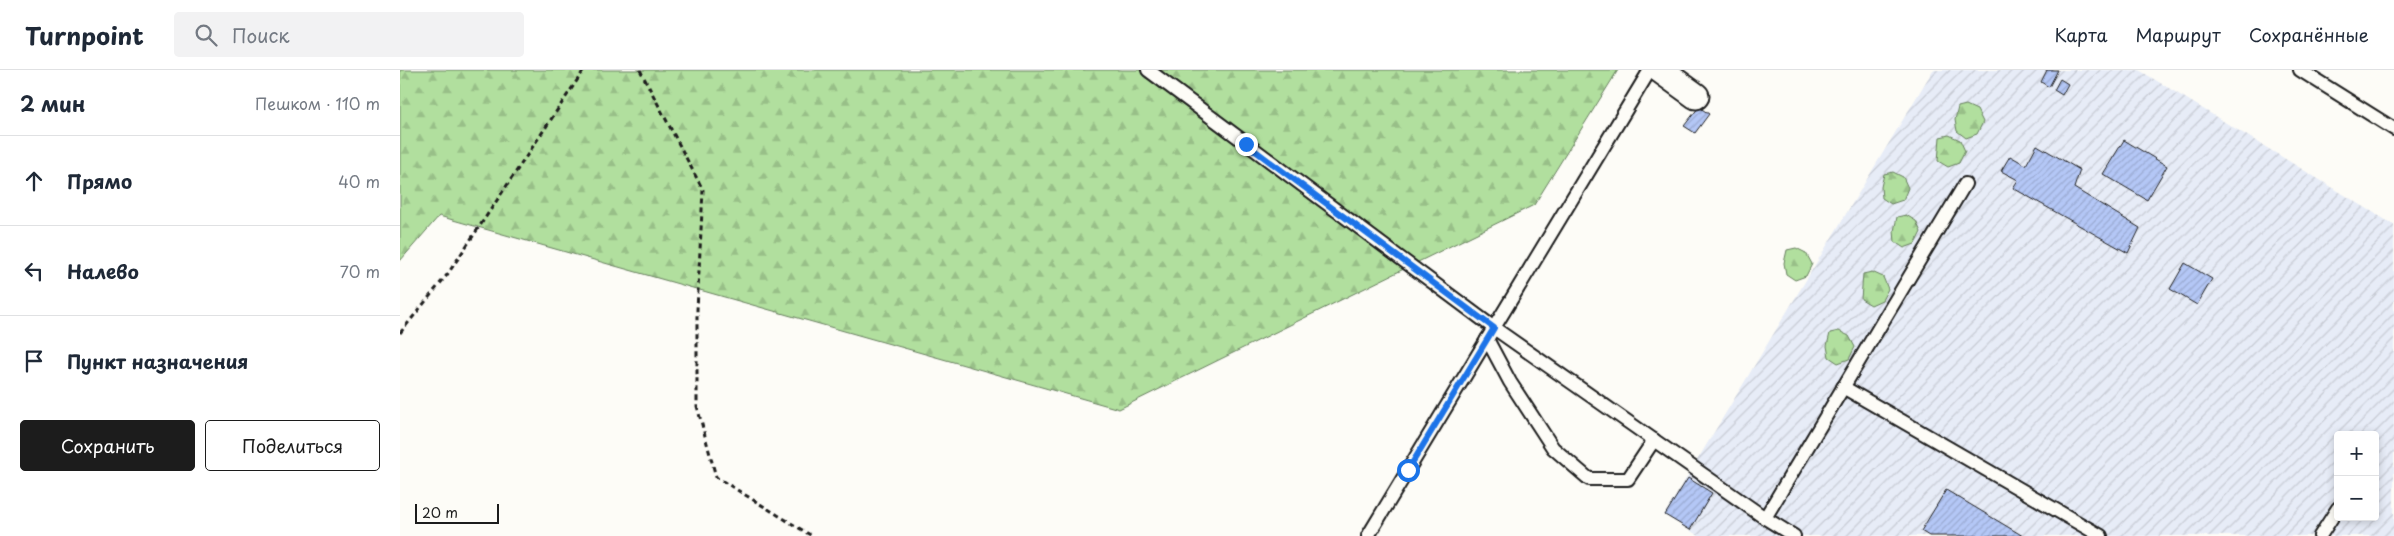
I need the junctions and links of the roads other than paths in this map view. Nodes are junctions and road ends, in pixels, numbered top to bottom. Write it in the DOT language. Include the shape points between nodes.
graph roads {
  1 [pos="1148,70"];
  2 [pos="1650,70"];
  3 [pos="1660,70"];
  4 [pos="2300,70"];
  5 [pos="1696,96"];
  6 [pos="2394,129"];
  7 [pos="1965,184"];
  8 [pos="1494,328"];
  9 [pos="1487,340"];
  10 [pos="1843,387"];
  11 [pos="1654,440"];
  12 [pos="2334,514"];
  13 [pos="1765,518"];
  14 [pos="1368,536"];
  15 [pos="1794,536"];
  16 [pos="2101,536"];
  17 [pos="2320,536"];
  1 -- 8 [label="lane"];
  2 -- 8 [label="lane"];
  3 -- 5 [label="street"];
  4 -- 6 [label="lane"];
  7 -- 10 [label="lane"];
  8 -- 9 [label="lane"];
  8 -- 11 [label="lane"];
  9 -- 11 [label="lane" via="1552,448 1589,479 1628,479"];
  9 -- 14 [label="lane"];
  10 -- 13 [label="lane"];
  10 -- 16 [label="lane"];
  11 -- 13 [label="lane"];
  12 -- 17 [label="lane"];
  13 -- 15 [label="lane"];
}
